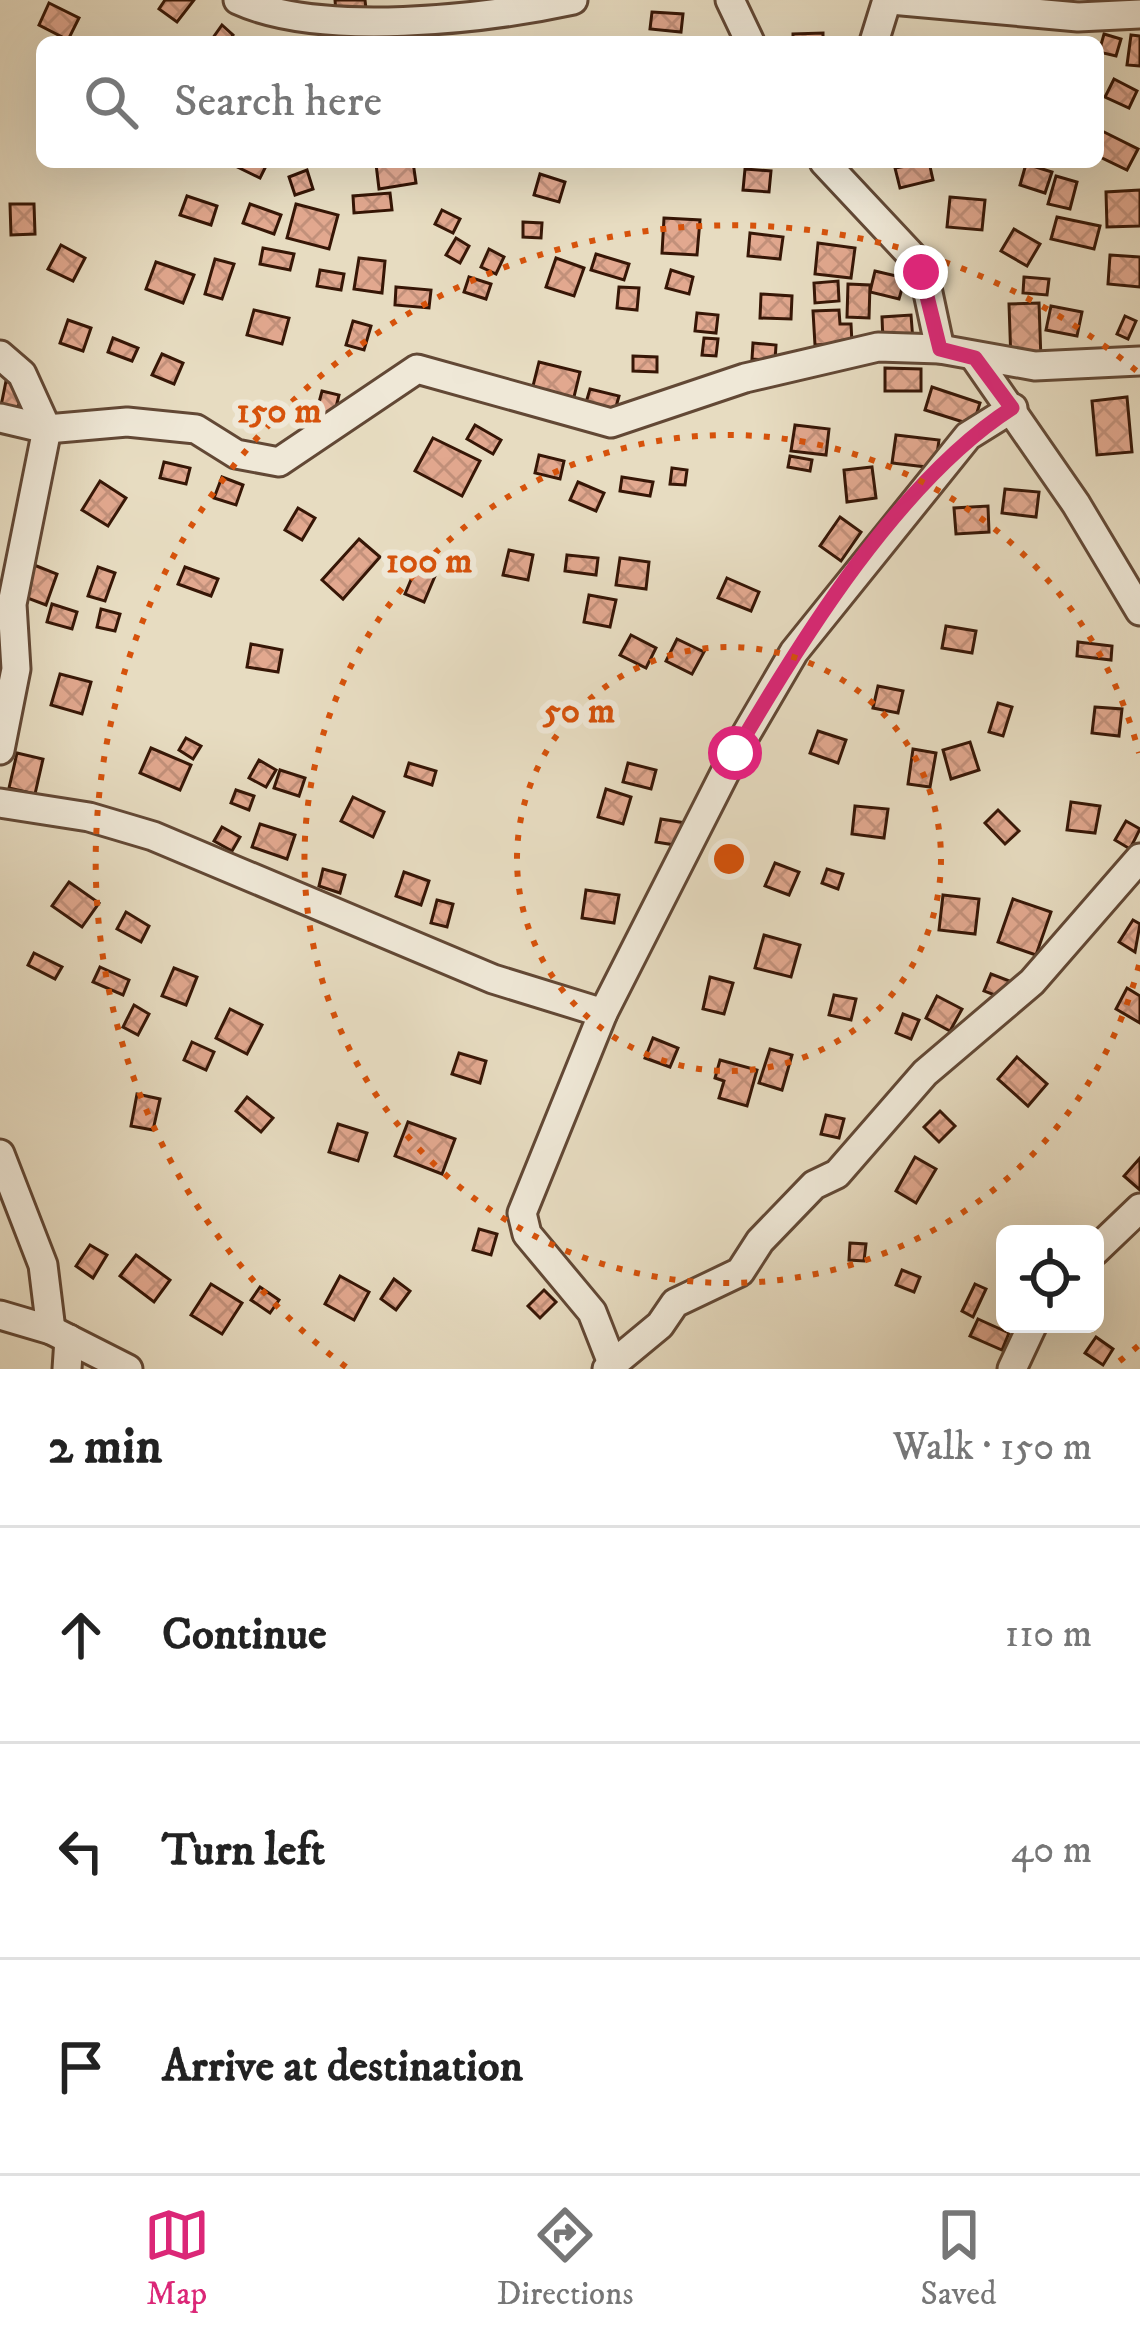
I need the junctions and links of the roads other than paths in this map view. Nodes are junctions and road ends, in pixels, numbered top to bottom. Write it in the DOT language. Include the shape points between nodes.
graph roads {
  1 [pos="238,0"];
  2 [pos="573,0"];
  3 [pos="730,0"];
  4 [pos="889,0"];
  5 [pos="1140,14"];
  6 [pos="747,36"];
  7 [pos="876,36"];
  8 [pos="830,168"];
  9 [pos="940,349"];
  10 [pos="0,355"];
  11 [pos="975,358"];
  12 [pos="1140,361"];
  13 [pos="1012,408"];
  14 [pos="0,418"];
  15 [pos="47,429"];
  16 [pos="1140,611"];
  17 [pos="0,750"];
  18 [pos="0,803"];
  19 [pos="1140,858"];
  20 [pos="603,1012"];
  21 [pos="0,1154"];
  22 [pos="1140,1208"];
  23 [pos="1104,1242"];
  24 [pos="0,1315"];
  25 [pos="1029,1333"];
  26 [pos="60,1334"];
  27 [pos="610,1366"];
  28 [pos="67,1369"];
  29 [pos="128,1369"];
  30 [pos="1012,1369"];
  1 -- 2 [label="street" via="331,20 503,15"];
  3 -- 6 [label="street"];
  4 -- 5 [label="street" via="1078,17"];
  4 -- 7 [label="street"];
  8 -- 9 [label="street" via="913,257"];
  9 -- 11 [label="street"];
  9 -- 15 [label="street" via="878,347 745,378 611,423 417,369 279,462 236,454 196,429 127,422"];
  10 -- 15 [label="street" via="22,374"];
  11 -- 12 [label="street" via="1035,367"];
  11 -- 13 [label="street"];
  13 -- 16 [label="street"];
  13 -- 20 [label="street" via="968,436 794,652"];
  14 -- 15 [label="street"];
  15 -- 17 [label="street" via="11,604 16,669"];
  18 -- 20 [label="street" via="153,836 493,979"];
  19 -- 27 [label="street" via="1032,982 925,1073 837,1174 814,1185 760,1240 740,1272 675,1304"];
  20 -- 27 [label="street" via="522,1213 527,1234 592,1312"];
  21 -- 26 [label="street"];
  22 -- 23 [label="street"];
  24 -- 26 [label="street"];
  25 -- 30 [label="street"];
  26 -- 28 [label="street"];
  26 -- 29 [label="street"];
}
